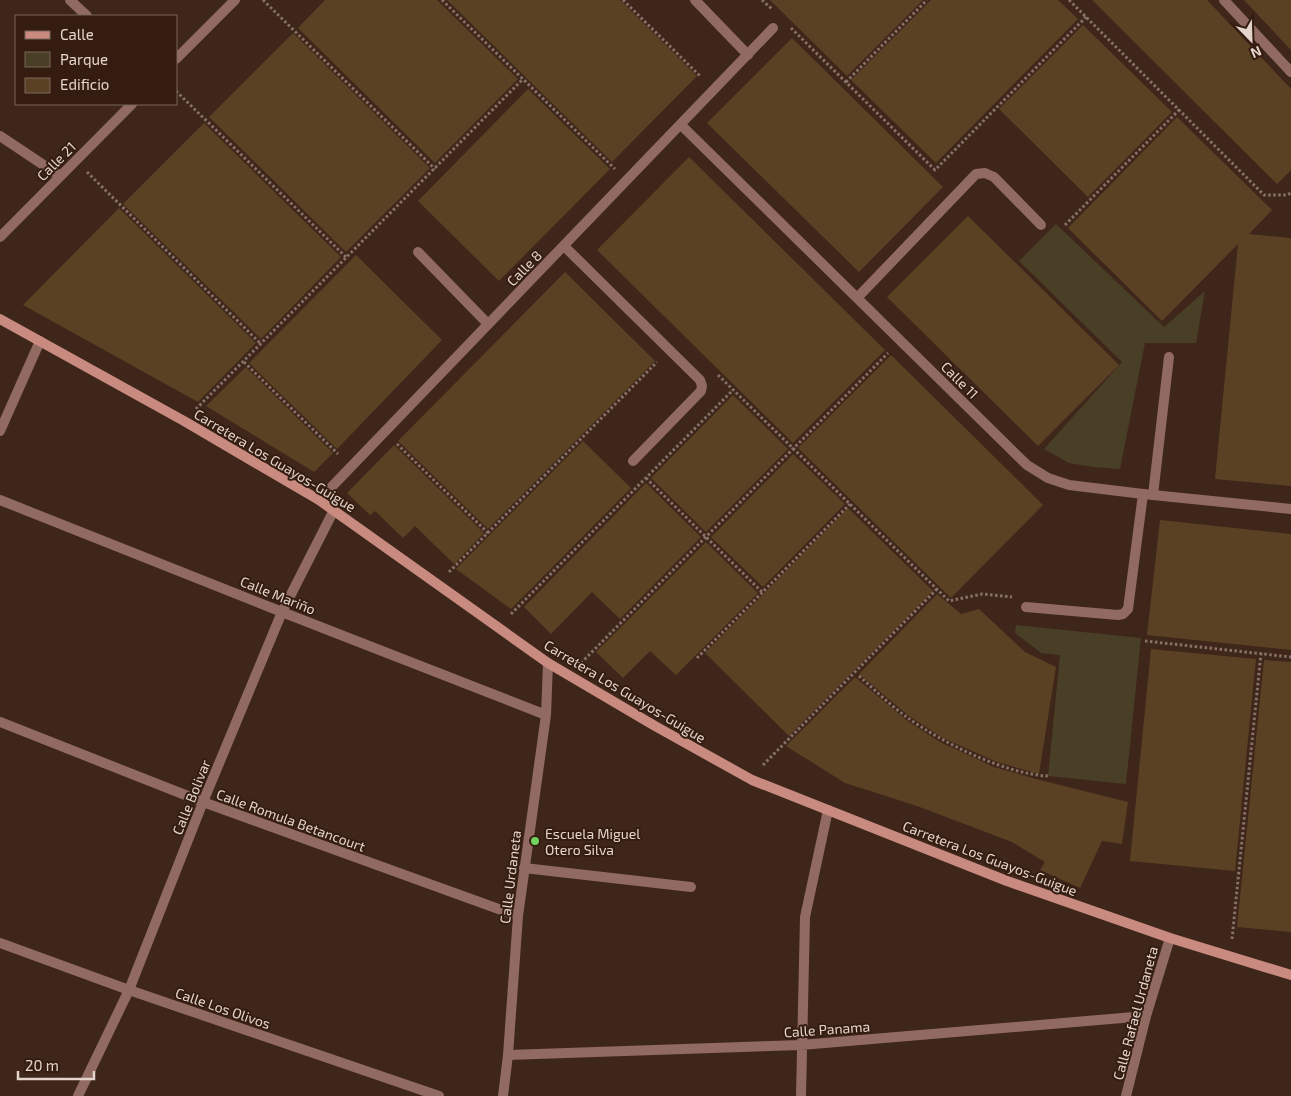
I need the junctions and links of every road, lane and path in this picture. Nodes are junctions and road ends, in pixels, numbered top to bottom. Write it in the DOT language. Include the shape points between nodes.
graph roads {
  1 [pos="70,0"];
  2 [pos="235,0"];
  3 [pos="263,0"];
  4 [pos="442,0"];
  5 [pos="623,0"];
  6 [pos="695,0"];
  7 [pos="762,0"];
  8 [pos="927,0"];
  9 [pos="1069,0"];
  10 [pos="1224,0"];
  11 [pos="776,14"];
  12 [pos="85,15"];
  13 [pos="1086,17"];
  14 [pos="790,27"];
  15 [pos="773,28"];
  16 [pos="748,55"];
  17 [pos="178,57"];
  18 [pos="1291,72"];
  19 [pos="523,79"];
  20 [pos="846,82"];
  21 [pos="715,90"];
  22 [pos="178,92"];
  23 [pos="131,105"];
  24 [pos="1180,109"];
  25 [pos="681,125"];
  26 [pos="0,136"];
  27 [pos="75,161"];
  28 [pos="435,168"];
  29 [pos="60,176"];
  30 [pos="627,181"];
  31 [pos="1291,193"];
  32 [pos="1041,225"];
  33 [pos="1065,226"];
  34 [pos="0,237"];
  35 [pos="564,246"];
  36 [pos="418,252"];
  37 [pos="347,258"];
  38 [pos="857,298"];
  39 [pos="0,319"];
  40 [pos="488,324"];
  41 [pos="900,340"];
  42 [pos="40,341"];
  43 [pos="262,344"];
  44 [pos="670,349"];
  45 [pos="1169,357"];
  46 [pos="244,362"];
  47 [pos="712,370"];
  48 [pos="733,390"];
  49 [pos="184,421"];
  50 [pos="0,431"];
  51 [pos="384,432"];
  52 [pos="793,448"];
  53 [pos="633,461"];
  54 [pos="351,466"];
  55 [pos="646,478"];
  56 [pos="1148,495"];
  57 [pos="0,500"];
  58 [pos="319,500"];
  59 [pos="850,504"];
  60 [pos="1291,509"];
  61 [pos="334,510"];
  62 [pos="488,533"];
  63 [pos="706,536"];
  64 [pos="438,584"];
  65 [pos="937,589"];
  66 [pos="762,592"];
  67 [pos="1017,598"];
  68 [pos="1026,607"];
  69 [pos="282,612"];
  70 [pos="498,627"];
  71 [pos="1145,641"];
  72 [pos="1261,653"];
  73 [pos="1291,657"];
  74 [pos="697,658"];
  75 [pos="548,663"];
  76 [pos="569,675"];
  77 [pos="859,676"];
  78 [pos="546,714"];
  79 [pos="0,722"];
  80 [pos="1048,776"];
  81 [pos="750,779"];
  82 [pos="203,802"];
  83 [pos="828,810"];
  84 [pos="524,868"];
  85 [pos="691,887"];
  86 [pos="518,916"];
  87 [pos="1170,938"];
  88 [pos="0,943"];
  89 [pos="1230,956"];
  90 [pos="1291,975"];
  91 [pos="129,990"];
  92 [pos="1146,1016"];
  93 [pos="801,1045"];
  94 [pos="508,1055"];
  95 [pos="78,1096"];
  96 [pos="439,1096"];
  97 [pos="503,1096"];
  98 [pos="801,1096"];
  99 [pos="1126,1096"];
  1 -- 12 [label="street"];
  2 -- 17 [label="street"];
  3 -- 28 [label="path"];
  4 -- 19 [label="path"];
  5 -- 21 [label="path"];
  6 -- 16 [label="street"];
  7 -- 11 [label="path"];
  8 -- 20 [label="path"];
  9 -- 13 [label="path"];
  10 -- 18 [label="street"];
  13 -- 20 [label="path" via="935,170"];
  13 -- 24 [label="path"];
  14 -- 20 [label="path"];
  15 -- 16 [label="street, Calle 8"];
  16 -- 21 [label="street, Calle 8"];
  19 -- 28 [label="path"];
  19 -- 30 [label="path"];
  21 -- 25 [label="street, Calle 8"];
  22 -- 37 [label="path"];
  23 -- 27 [label="street, Calle 21"];
  24 -- 31 [label="path" via="1264,195"];
  24 -- 33 [label="path"];
  25 -- 30 [label="street, Calle 8"];
  25 -- 38 [label="street, Calle 11"];
  26 -- 29 [label="street"];
  27 -- 29 [label="street, Calle 21"];
  27 -- 43 [label="path"];
  28 -- 37 [label="path"];
  29 -- 34 [label="street, Calle 21"];
  30 -- 35 [label="street, Calle 8"];
  32 -- 38 [label="street" via="994,177 976,174"];
  35 -- 40 [label="street, Calle 8"];
  35 -- 44 [label="street"];
  36 -- 40 [label="street"];
  37 -- 43 [label="path"];
  38 -- 41 [label="street, Calle 11"];
  39 -- 42 [label="main road, Carretera Los Guayos-Guigue"];
  40 -- 51 [label="street, Calle 8"];
  41 -- 52 [label="path"];
  41 -- 56 [label="street, Calle 11" via="1027,465 1048,478 1069,485"];
  42 -- 49 [label="main road, Carretera Los Guayos-Guigue"];
  42 -- 50 [label="street"];
  43 -- 46 [label="path"];
  44 -- 53 [label="street" via="700,380 701,391"];
  44 -- 62 [label="path"];
  45 -- 56 [label="street"];
  46 -- 49 [label="path"];
  46 -- 54 [label="path"];
  47 -- 48 [label="path"];
  48 -- 52 [label="path"];
  48 -- 55 [label="path"];
  49 -- 58 [label="main road, Carretera Los Guayos-Guigue"];
  51 -- 54 [label="street, Calle 8"];
  51 -- 62 [label="path"];
  52 -- 59 [label="path"];
  52 -- 63 [label="path"];
  54 -- 58 [label="street, Calle 8"];
  55 -- 63 [label="path"];
  55 -- 70 [label="path"];
  56 -- 60 [label="street, Calle 11"];
  56 -- 68 [label="street" via="1128,609 1123,614"];
  57 -- 69 [label="street, Calle Mariño"];
  58 -- 61 [label="main road, Carretera Los Guayos-Guigue"];
  59 -- 65 [label="path"];
  59 -- 66 [label="path"];
  61 -- 64 [label="main road, Carretera Los Guayos-Guigue"];
  61 -- 69 [label="street, Calle Bolivar"];
  62 -- 64 [label="path"];
  63 -- 66 [label="path"];
  63 -- 76 [label="path"];
  64 -- 70 [label="main road, Carretera Los Guayos-Guigue"];
  65 -- 67 [label="path" via="948,601 982,594"];
  65 -- 81 [label="path"];
  66 -- 74 [label="path"];
  69 -- 78 [label="street, Calle Mariño"];
  69 -- 82 [label="street, Calle Bolivar"];
  70 -- 75 [label="main road, Carretera Los Guayos-Guigue"];
  71 -- 72 [label="path"];
  72 -- 73 [label="path"];
  72 -- 89 [label="path"];
  75 -- 76 [label="main road, Carretera Los Guayos-Guigue"];
  75 -- 78 [label="street, Calle Urdaneta"];
  76 -- 81 [label="main road, Carretera Los Guayos-Guigue"];
  77 -- 80 [label="path" via="907,718 942,739 996,764"];
  78 -- 84 [label="street, Calle Urdaneta"];
  79 -- 82 [label="street, Calle Romula Betancourt"];
  81 -- 83 [label="main road, Carretera Los Guayos-Guigue"];
  82 -- 86 [label="street, Calle Romula Betancourt"];
  82 -- 91 [label="street, Calle Bolivar"];
  83 -- 87 [label="main road, Carretera Los Guayos-Guigue" via="1007,881"];
  83 -- 93 [label="street" via="805,917"];
  84 -- 85 [label="street"];
  84 -- 86 [label="street, Calle Urdaneta"];
  86 -- 94 [label="street, Calle Urdaneta"];
  87 -- 89 [label="main road, Carretera Los Guayos-Guigue"];
  87 -- 92 [label="street, Calle Rafael Urdaneta"];
  88 -- 91 [label="street, Calle Los Olivos"];
  89 -- 90 [label="main road, Carretera Los Guayos-Guigue"];
  91 -- 95 [label="street, Calle Bolivar"];
  91 -- 96 [label="street, Calle Los Olivos"];
  92 -- 93 [label="street, Calle Panama"];
  92 -- 99 [label="street, Calle Rafael Urdaneta"];
  93 -- 94 [label="street, Calle Panama"];
  93 -- 98 [label="street"];
  94 -- 97 [label="street, Calle Urdaneta"];
}
